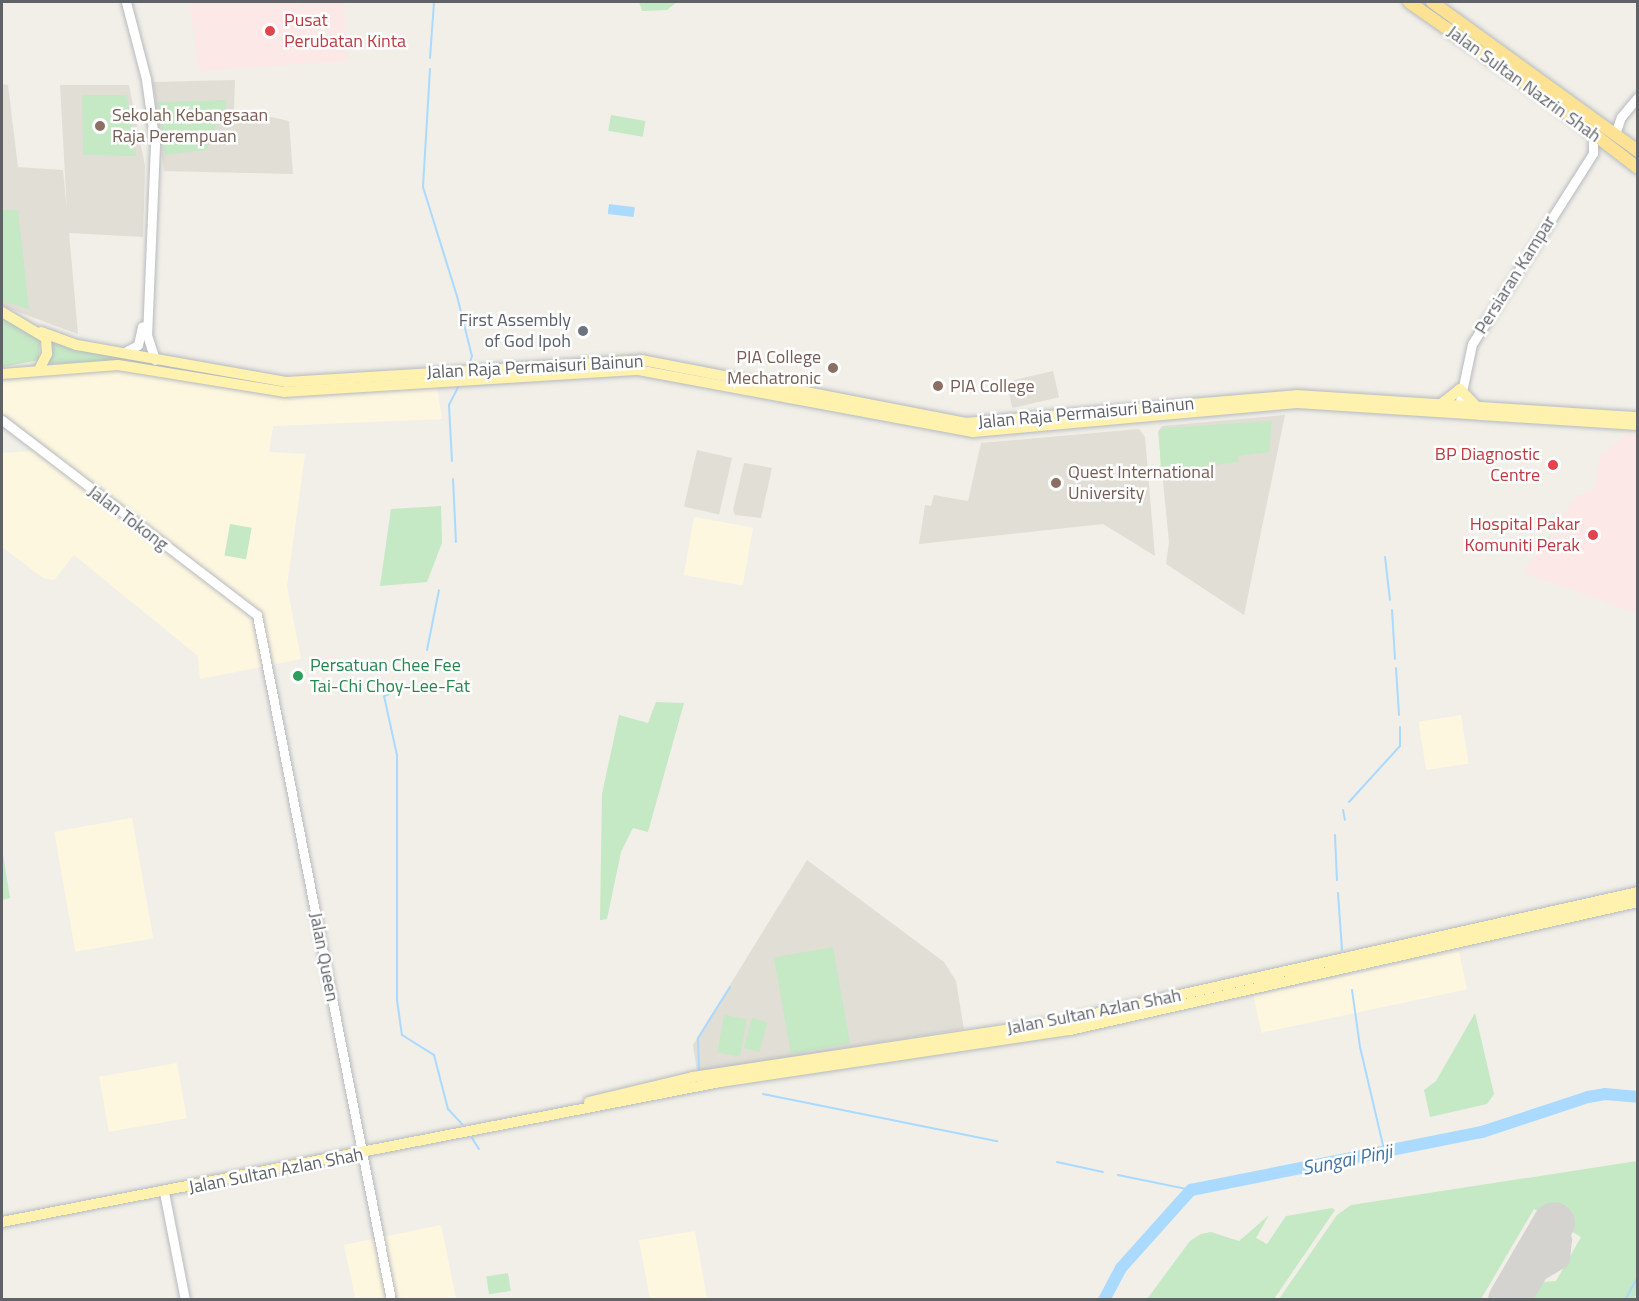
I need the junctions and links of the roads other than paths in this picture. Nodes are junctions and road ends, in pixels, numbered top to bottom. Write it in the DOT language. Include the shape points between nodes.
graph roads {
  1 [pos="126,2"];
  2 [pos="1409,2"];
  3 [pos="1432,2"];
  4 [pos="1638,97"];
  5 [pos="1621,117"];
  6 [pos="1601,123"];
  7 [pos="1615,134"];
  8 [pos="1593,135"];
  9 [pos="1612,149"];
  10 [pos="1638,151"];
  11 [pos="1593,153"];
  12 [pos="1638,168"];
  13 [pos="148,295"];
  14 [pos="2,312"];
  15 [pos="41,332"];
  16 [pos="118,353"];
  17 [pos="155,360"];
  18 [pos="40,368"];
  19 [pos="2,374"];
  20 [pos="1460,389"];
  21 [pos="1459,406"];
  22 [pos="1439,409"];
  23 [pos="1117,411"];
  24 [pos="1475,411"];
  25 [pos="1638,417"];
  26 [pos="1147,418"];
  27 [pos="2,420"];
  28 [pos="1638,425"];
  29 [pos="257,615"];
  30 [pos="1638,892"];
  31 [pos="1638,902"];
  32 [pos="1460,942"];
  33 [pos="1376,952"];
  34 [pos="720,1082"];
  35 [pos="658,1084"];
  36 [pos="612,1104"];
  37 [pos="549,1117"];
  38 [pos="362,1154"];
  39 [pos="164,1192"];
  40 [pos="2,1222"];
  41 [pos="185,1299"];
  42 [pos="390,1299"];
  1 -- 13 [label="main road" via="146,79 155,145"];
  2 -- 8 [label="highway, Jalan Sultan Nazrin Shah"];
  3 -- 6 [label="highway, Jalan Sultan Nazrin Shah"];
  4 -- 5 [label="main road"];
  5 -- 6 [label="main road"];
  5 -- 7 [label="main road"];
  6 -- 7 [label="highway, Jalan Sultan Nazrin Shah"];
  7 -- 10 [label="highway, Jalan Sultan Nazrin Shah"];
  8 -- 9 [label="highway, Jalan Sultan Nazrin Shah"];
  8 -- 11 [label="main road"];
  9 -- 11 [label="main road"];
  9 -- 12 [label="highway, Jalan Sultan Nazrin Shah"];
  11 -- 20 [label="main road, Persiaran Kampar" via="1489,312 1472,344"];
  13 -- 16 [label="main road" via="141,340 132,350"];
  13 -- 17 [label="main road" via="148,342"];
  14 -- 15 [label="main road, Jalan Raja Permaisuri Bainun"];
  15 -- 16 [label="main road, Jalan Raja Permaisuri Bainun"];
  15 -- 18 [label="main road" via="48,345"];
  16 -- 17 [label="main road, Jalan Raja Permaisuri Bainun"];
  17 -- 23 [label="main road, Jalan Raja Permaisuri Bainun" via="286,381 642,360 954,422 977,424"];
  18 -- 19 [label="main road, Jalan Raja Permaisuri Bainun"];
  18 -- 26 [label="main road, Jalan Raja Permaisuri Bainun" via="118,365 284,392 638,370 961,431 1019,430"];
  20 -- 21 [label="main road, Persiaran Kampar"];
  20 -- 22 [label="main road"];
  20 -- 24 [label="main road"];
  21 -- 22 [label="main road, Jalan Raja Permaisuri Bainun"];
  21 -- 24 [label="main road, Jalan Raja Permaisuri Bainun"];
  22 -- 23 [label="main road, Jalan Raja Permaisuri Bainun" via="1296,396"];
  22 -- 24 [label="main road, Jalan Raja Permaisuri Bainun"];
  22 -- 26 [label="main road, Jalan Raja Permaisuri Bainun" via="1297,403"];
  23 -- 26 [label="main road" via="1141,412"];
  24 -- 25 [label="main road, Jalan Raja Permaisuri Bainun"];
  24 -- 28 [label="main road, Jalan Raja Permaisuri Bainun"];
  27 -- 29 [label="main road, Jalan Tokong"];
  29 -- 38 [label="main road, Jalan Queen"];
  30 -- 33 [label="main road, Jalan Sultan Azlan Shah"];
  31 -- 32 [label="main road, Jalan Sultan Azlan Shah"];
  32 -- 33 [label="main road"];
  32 -- 34 [label="main road, Jalan Sultan Azlan Shah" via="1070,1030"];
  33 -- 35 [label="main road, Jalan Sultan Azlan Shah" via="1068,1020"];
  34 -- 35 [label="main road" via="667,1087"];
  34 -- 36 [label="main road, Jalan Sultan Azlan Shah"];
  35 -- 36 [label="main road"];
  35 -- 37 [label="main road, Jalan Sultan Azlan Shah"];
  36 -- 37 [label="main road, Jalan Sultan Azlan Shah"];
  37 -- 38 [label="main road, Jalan Sultan Azlan Shah"];
  38 -- 39 [label="main road, Jalan Sultan Azlan Shah"];
  38 -- 42 [label="main road, Jalan Queen"];
  39 -- 40 [label="main road, Jalan Sultan Azlan Shah"];
  39 -- 41 [label="main road"];
}
